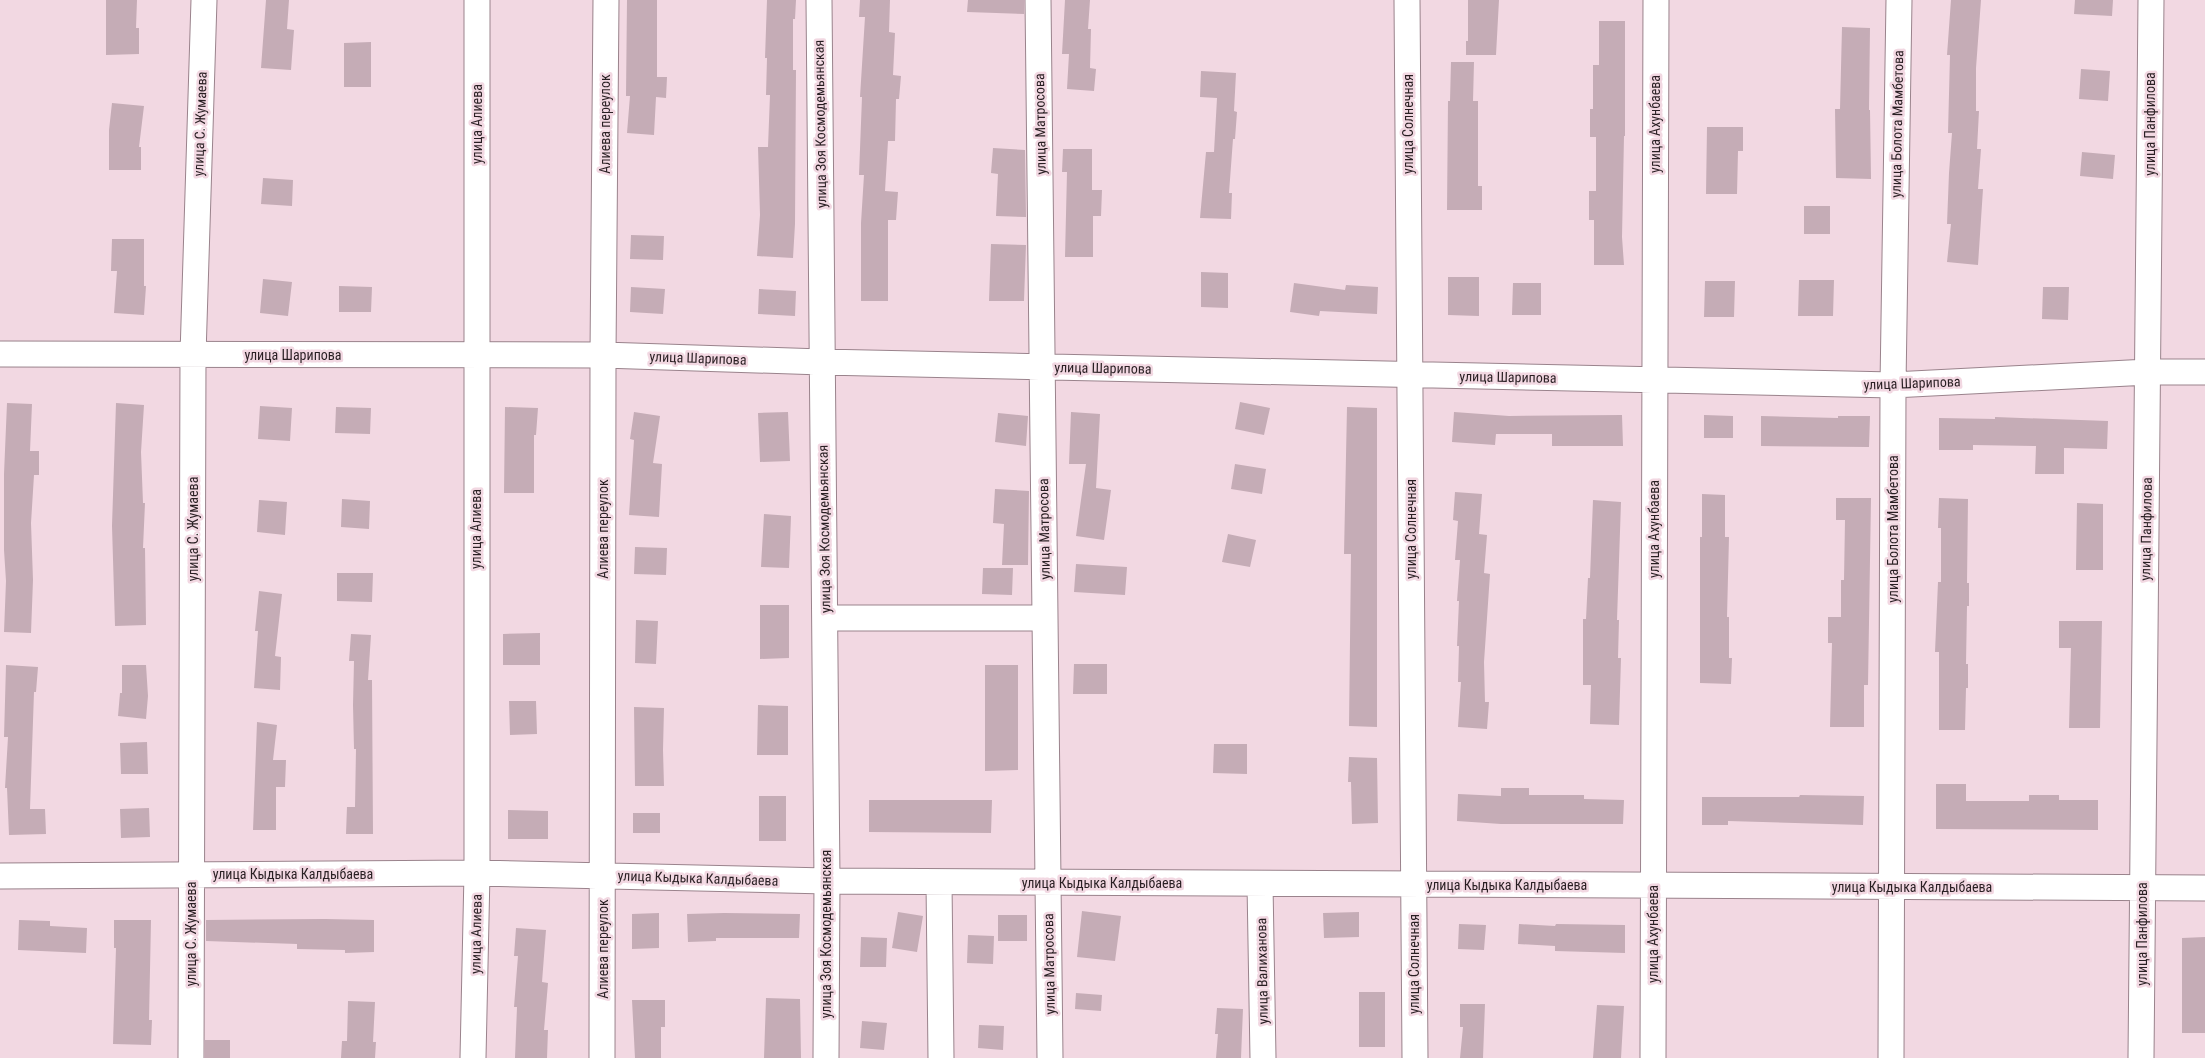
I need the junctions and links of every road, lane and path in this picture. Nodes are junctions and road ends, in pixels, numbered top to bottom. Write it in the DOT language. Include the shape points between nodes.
graph roads {
  1 [pos="204,0"];
  2 [pos="477,0"];
  3 [pos="606,0"];
  4 [pos="819,0"];
  5 [pos="1038,0"];
  6 [pos="1407,0"];
  7 [pos="1656,0"];
  8 [pos="1899,0"];
  9 [pos="2151,0"];
  10 [pos="0,354"];
  11 [pos="193,354"];
  12 [pos="476,355"];
  13 [pos="603,355"];
  14 [pos="822,362"];
  15 [pos="1042,367"];
  16 [pos="2148,372"];
  17 [pos="2205,372"];
  18 [pos="1410,375"];
  19 [pos="1655,380"];
  20 [pos="1893,385"];
  21 [pos="825,618"];
  22 [pos="1045,618"];
  23 [pos="477,873"];
  24 [pos="192,874"];
  25 [pos="604,875"];
  26 [pos="0,876"];
  27 [pos="827,881"];
  28 [pos="939,882"];
  29 [pos="1048,882"];
  30 [pos="1260,884"];
  31 [pos="1414,884"];
  32 [pos="1654,886"];
  33 [pos="1892,887"];
  34 [pos="2143,888"];
  35 [pos="2205,888"];
  36 [pos="191,1058"];
  37 [pos="473,1058"];
  38 [pos="602,1058"];
  39 [pos="826,1058"];
  40 [pos="941,1058"];
  41 [pos="1050,1058"];
  42 [pos="1263,1058"];
  43 [pos="1415,1058"];
  44 [pos="1653,1058"];
  45 [pos="1891,1058"];
  46 [pos="2141,1058"];
  1 -- 11 [label="street, улица С. Жумаева"];
  2 -- 12 [label="street, улица Алиева"];
  3 -- 13 [label="street, Алиева переулок"];
  4 -- 14 [label="street, улица Зоя Космодемьянская"];
  5 -- 15 [label="street, улица Матросова"];
  6 -- 18 [label="street, улица Солнечная"];
  7 -- 19 [label="street, улица Ахунбаева"];
  8 -- 20 [label="street, улица Болота Мамбетова"];
  9 -- 16 [label="street, улица Панфилова"];
  10 -- 11 [label="street, улица Шарипова"];
  11 -- 12 [label="street, улица Шарипова"];
  11 -- 24 [label="street, улица С. Жумаева"];
  12 -- 13 [label="street, улица Шарипова"];
  12 -- 23 [label="street, улица Алиева"];
  13 -- 14 [label="street, улица Шарипова"];
  13 -- 25 [label="street, Алиева переулок"];
  14 -- 15 [label="street, улица Шарипова"];
  14 -- 21 [label="street, улица Зоя Космодемьянская"];
  15 -- 18 [label="street, улица Шарипова"];
  15 -- 22 [label="street, улица Матросова"];
  16 -- 17 [label="street, улица Шарипова"];
  16 -- 20 [label="street, улица Шарипова"];
  16 -- 34 [label="street, улица Панфилова"];
  18 -- 19 [label="street, улица Шарипова"];
  18 -- 31 [label="street, улица Солнечная"];
  19 -- 20 [label="street, улица Шарипова"];
  19 -- 32 [label="street, улица Ахунбаева"];
  20 -- 33 [label="street, улица Болота Мамбетова"];
  21 -- 22 [label="street"];
  21 -- 27 [label="street, улица Зоя Космодемьянская"];
  22 -- 29 [label="street, улица Матросова"];
  23 -- 24 [label="street, улица Кыдыка Калдыбаева"];
  23 -- 25 [label="street, улица Кыдыка Калдыбаева"];
  23 -- 37 [label="street, улица Алиева"];
  24 -- 26 [label="street, улица Кыдыка Калдыбаева"];
  24 -- 36 [label="street, улица С. Жумаева"];
  25 -- 27 [label="street, улица Кыдыка Калдыбаева"];
  25 -- 38 [label="street, Алиева переулок"];
  27 -- 28 [label="street, улица Кыдыка Калдыбаева"];
  27 -- 39 [label="street, улица Зоя Космодемьянская"];
  28 -- 29 [label="street, улица Кыдыка Калдыбаева"];
  28 -- 40 [label="street"];
  29 -- 30 [label="street, улица Кыдыка Калдыбаева"];
  29 -- 41 [label="street, улица Матросова"];
  30 -- 31 [label="street, улица Кыдыка Калдыбаева"];
  30 -- 42 [label="street, улица Валиханова"];
  31 -- 32 [label="street, улица Кыдыка Калдыбаева"];
  31 -- 43 [label="street, улица Солнечная"];
  32 -- 33 [label="street, улица Кыдыка Калдыбаева"];
  32 -- 44 [label="street, улица Ахунбаева"];
  33 -- 34 [label="street, улица Кыдыка Калдыбаева"];
  33 -- 45 [label="street, улица Болота Мамбетова"];
  34 -- 35 [label="street, улица Кыдыка Калдыбаева"];
  34 -- 46 [label="street, улица Панфилова"];
}
